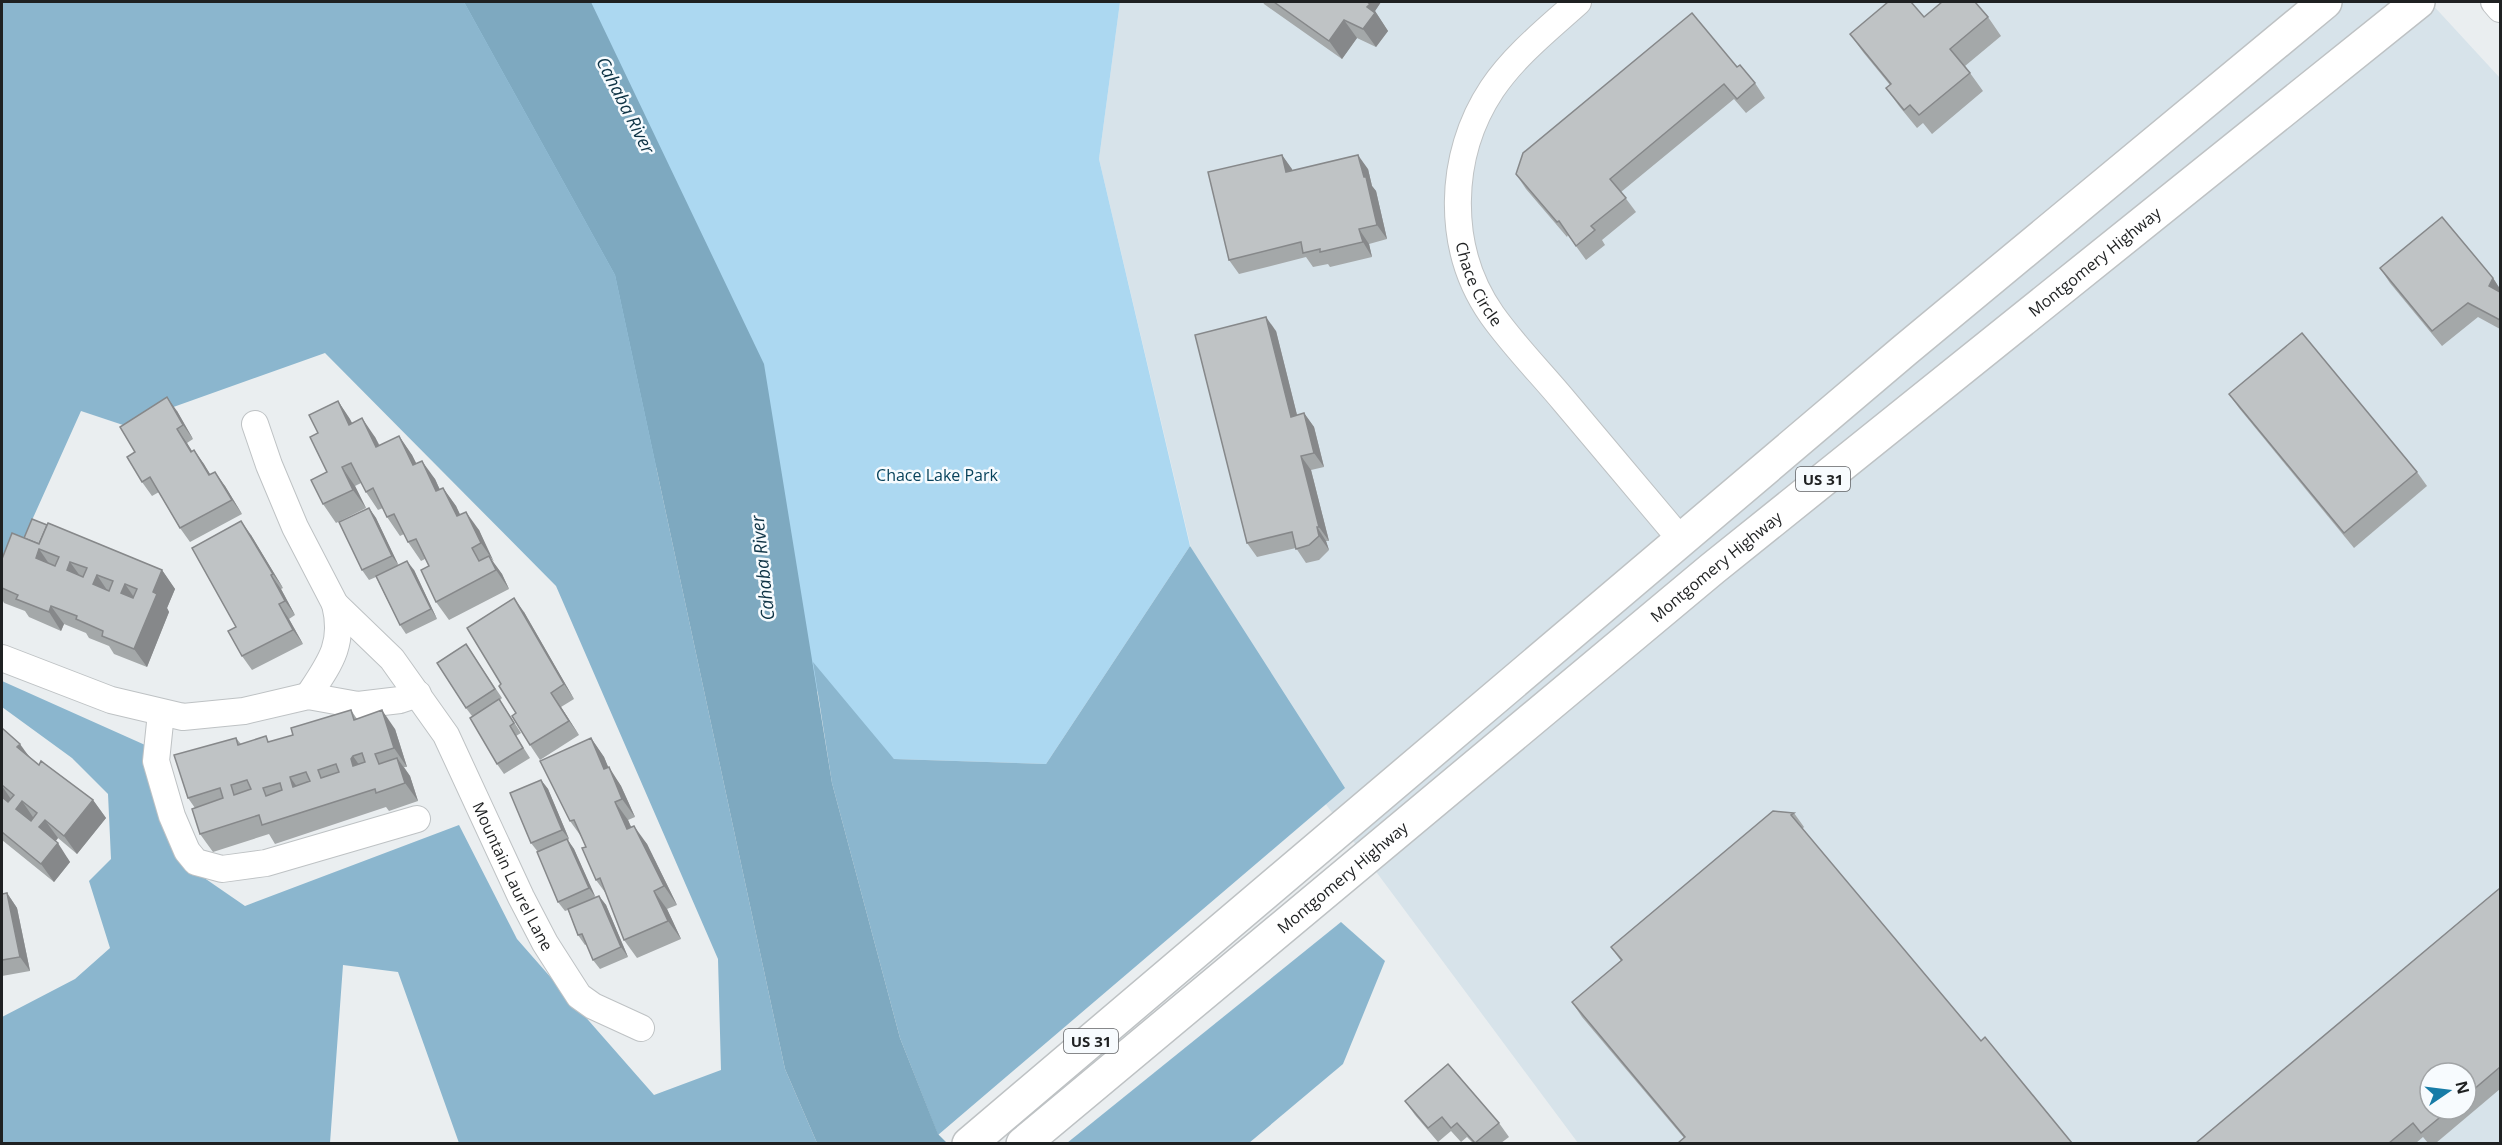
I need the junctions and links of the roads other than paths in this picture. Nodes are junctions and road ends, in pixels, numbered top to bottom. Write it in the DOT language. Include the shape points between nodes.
graph roads {
  1 [pos="1578,2"];
  2 [pos="2325,2"];
  3 [pos="2418,2"];
  4 [pos="2494,2"];
  5 [pos="2500,9"];
  6 [pos="255,424"];
  7 [pos="1682,541"];
  8 [pos="335,604"];
  9 [pos="2,658"];
  10 [pos="418,694"];
  11 [pos="308,696"];
  12 [pos="161,713"];
  13 [pos="417,819"];
  14 [pos="641,1028"];
  15 [pos="969,1143"];
  16 [pos="1023,1143"];
  1 -- 7 [label="street, Chace Circle" via="1509,65 1474,121 1459,177 1456,207 1461,235 1467,264 1492,315"];
  2 -- 7 [label="main road, US 31"];
  3 -- 16 [label="main road, Montgomery Highway / US 31" via="1721,561"];
  4 -- 5 [label="street"];
  6 -- 8 [label="street, Mountain Laurel Lane" via="296,526"];
  7 -- 15 [label="main road, US 31"];
  8 -- 10 [label="street, Mountain Laurel Lane" via="392,659"];
  8 -- 11 [label="street, Mountain Laurel Lane" via="340,631 335,653"];
  9 -- 12 [label="street" via="111,699"];
  10 -- 11 [label="street" via="358,705"];
  10 -- 14 [label="street, Mountain Laurel Lane" via="446,735 521,897 579,996"];
  11 -- 12 [label="street" via="196,718"];
  12 -- 13 [label="street" via="156,761 176,825 187,852 196,862 222,869 266,863"];
}
